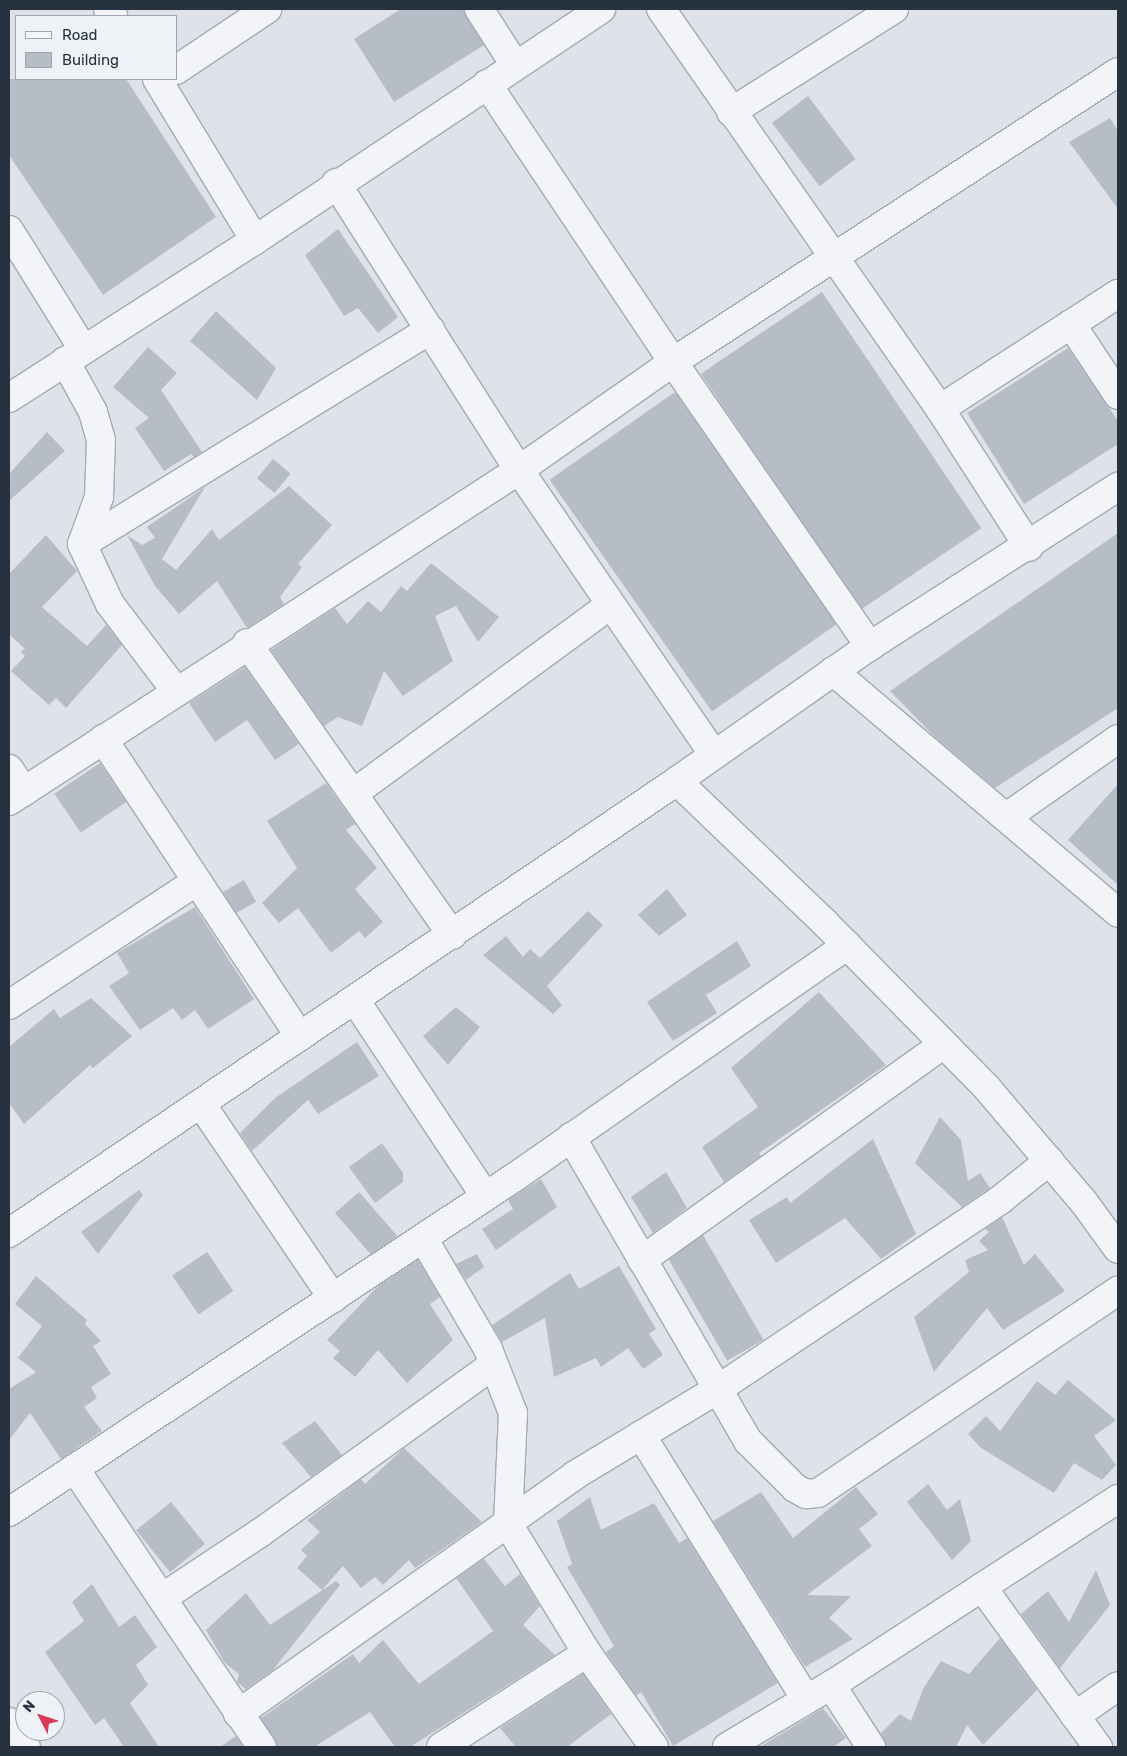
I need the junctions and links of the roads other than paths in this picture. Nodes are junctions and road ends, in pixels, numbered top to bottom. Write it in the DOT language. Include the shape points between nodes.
graph roads {
  1 [pos="267,9"];
  2 [pos="479,9"];
  3 [pos="601,9"];
  4 [pos="661,9"];
  5 [pos="876,13"];
  6 [pos="515,65"];
  7 [pos="178,68"];
  8 [pos="1118,72"];
  9 [pos="166,80"];
  10 [pos="487,84"];
  11 [pos="731,112"];
  12 [pos="336,183"];
  13 [pos="9,230"];
  14 [pos="256,240"];
  15 [pos="835,259"];
  16 [pos="1118,294"];
  17 [pos="1071,324"];
  18 [pos="430,330"];
  19 [pos="74,355"];
  20 [pos="673,362"];
  21 [pos="1118,395"];
  22 [pos="9,398"];
  23 [pos="940,409"];
  24 [pos="520,470"];
  25 [pos="1118,487"];
  26 [pos="82,544"];
  27 [pos="1029,547"];
  28 [pos="609,606"];
  29 [pos="247,643"];
  30 [pos="870,646"];
  31 [pos="833,672"];
  32 [pos="176,691"];
  33 [pos="103,739"];
  34 [pos="1118,740"];
  35 [pos="714,755"];
  36 [pos="677,781"];
  37 [pos="14,787"];
  38 [pos="354,793"];
  39 [pos="1008,816"];
  40 [pos="197,881"];
  41 [pos="1118,913"];
  42 [pos="452,935"];
  43 [pos="846,945"];
  44 [pos="355,1000"];
  45 [pos="9,1005"];
  46 [pos="300,1037"];
  47 [pos="942,1045"];
  48 [pos="201,1104"];
  49 [pos="571,1137"];
  50 [pos="1050,1161"];
  51 [pos="485,1196"];
  52 [pos="9,1233"];
  53 [pos="423,1238"];
  54 [pos="1118,1249"];
  55 [pos="642,1260"];
  56 [pos="1118,1291"];
  57 [pos="333,1298"];
  58 [pos="493,1365"];
  59 [pos="718,1389"];
  60 [pos="641,1435"];
  61 [pos="75,1469"];
  62 [pos="1118,1499"];
  63 [pos="9,1512"];
  64 [pos="508,1524"];
  65 [pos="982,1587"];
  66 [pos="162,1598"];
  67 [pos="587,1653"];
  68 [pos="830,1685"];
  69 [pos="1118,1686"];
  70 [pos="806,1700"];
  71 [pos="238,1714"];
  72 [pos="1075,1716"];
  73 [pos="9,1722"];
  74 [pos="26,1747"];
  75 [pos="262,1747"];
  76 [pos="441,1747"];
  77 [pos="654,1747"];
  78 [pos="727,1747"];
  79 [pos="871,1747"];
  80 [pos="1098,1747"];
  1 -- 7 [label="street"];
  2 -- 6 [label="street"];
  3 -- 6 [label="street"];
  4 -- 11 [label="street"];
  5 -- 11 [label="street"];
  6 -- 10 [label="street"];
  8 -- 15 [label="street"];
  9 -- 14 [label="street"];
  10 -- 12 [label="street"];
  10 -- 20 [label="street"];
  11 -- 15 [label="street"];
  12 -- 14 [label="street"];
  12 -- 18 [label="street"];
  13 -- 19 [label="street"];
  14 -- 19 [label="street"];
  15 -- 20 [label="street"];
  15 -- 23 [label="street"];
  16 -- 17 [label="street"];
  17 -- 21 [label="street"];
  17 -- 23 [label="street"];
  18 -- 24 [label="street"];
  18 -- 26 [label="street"];
  19 -- 22 [label="street"];
  19 -- 26 [label="street" via="101,440 99,497"];
  20 -- 24 [label="street"];
  20 -- 30 [label="street"];
  23 -- 27 [label="street"];
  24 -- 28 [label="street"];
  24 -- 29 [label="street"];
  25 -- 27 [label="street"];
  26 -- 32 [label="street" via="110,604"];
  27 -- 30 [label="street"];
  28 -- 35 [label="street"];
  28 -- 38 [label="street"];
  29 -- 32 [label="street"];
  29 -- 38 [label="street"];
  30 -- 31 [label="street"];
  31 -- 35 [label="street"];
  31 -- 39 [label="street"];
  32 -- 33 [label="street"];
  33 -- 37 [label="street"];
  33 -- 40 [label="street"];
  34 -- 39 [label="street"];
  35 -- 36 [label="street"];
  36 -- 42 [label="street"];
  36 -- 43 [label="street"];
  38 -- 42 [label="street"];
  39 -- 41 [label="street"];
  40 -- 45 [label="street"];
  40 -- 46 [label="street"];
  42 -- 44 [label="street"];
  43 -- 47 [label="street"];
  43 -- 49 [label="street" via="753,1014"];
  44 -- 46 [label="street"];
  44 -- 51 [label="street"];
  46 -- 48 [label="street"];
  47 -- 50 [label="street" via="987,1088"];
  47 -- 55 [label="street"];
  48 -- 52 [label="street"];
  48 -- 57 [label="street"];
  49 -- 51 [label="street"];
  49 -- 55 [label="street"];
  50 -- 54 [label="street"];
  50 -- 59 [label="street" via="1000,1200"];
  51 -- 53 [label="street"];
  53 -- 57 [label="street"];
  53 -- 58 [label="street" via="488,1349"];
  55 -- 59 [label="street"];
  56 -- 59 [label="street" via="818,1493 795,1488 763,1458 748,1442"];
  57 -- 61 [label="street"];
  58 -- 64 [label="street" via="514,1413"];
  58 -- 66 [label="street" via="260,1533"];
  59 -- 60 [label="street"];
  60 -- 64 [label="street" via="575,1475"];
  60 -- 70 [label="street"];
  61 -- 63 [label="street"];
  61 -- 66 [label="street"];
  62 -- 65 [label="street"];
  64 -- 67 [label="street"];
  64 -- 71 [label="street"];
  65 -- 68 [label="street"];
  65 -- 72 [label="street"];
  66 -- 71 [label="street"];
  67 -- 76 [label="street"];
  67 -- 77 [label="street"];
  68 -- 70 [label="street"];
  68 -- 79 [label="street"];
  69 -- 72 [label="street"];
  70 -- 78 [label="street"];
  71 -- 75 [label="street"];
  72 -- 80 [label="street"];
  73 -- 74 [label="street"];
}
